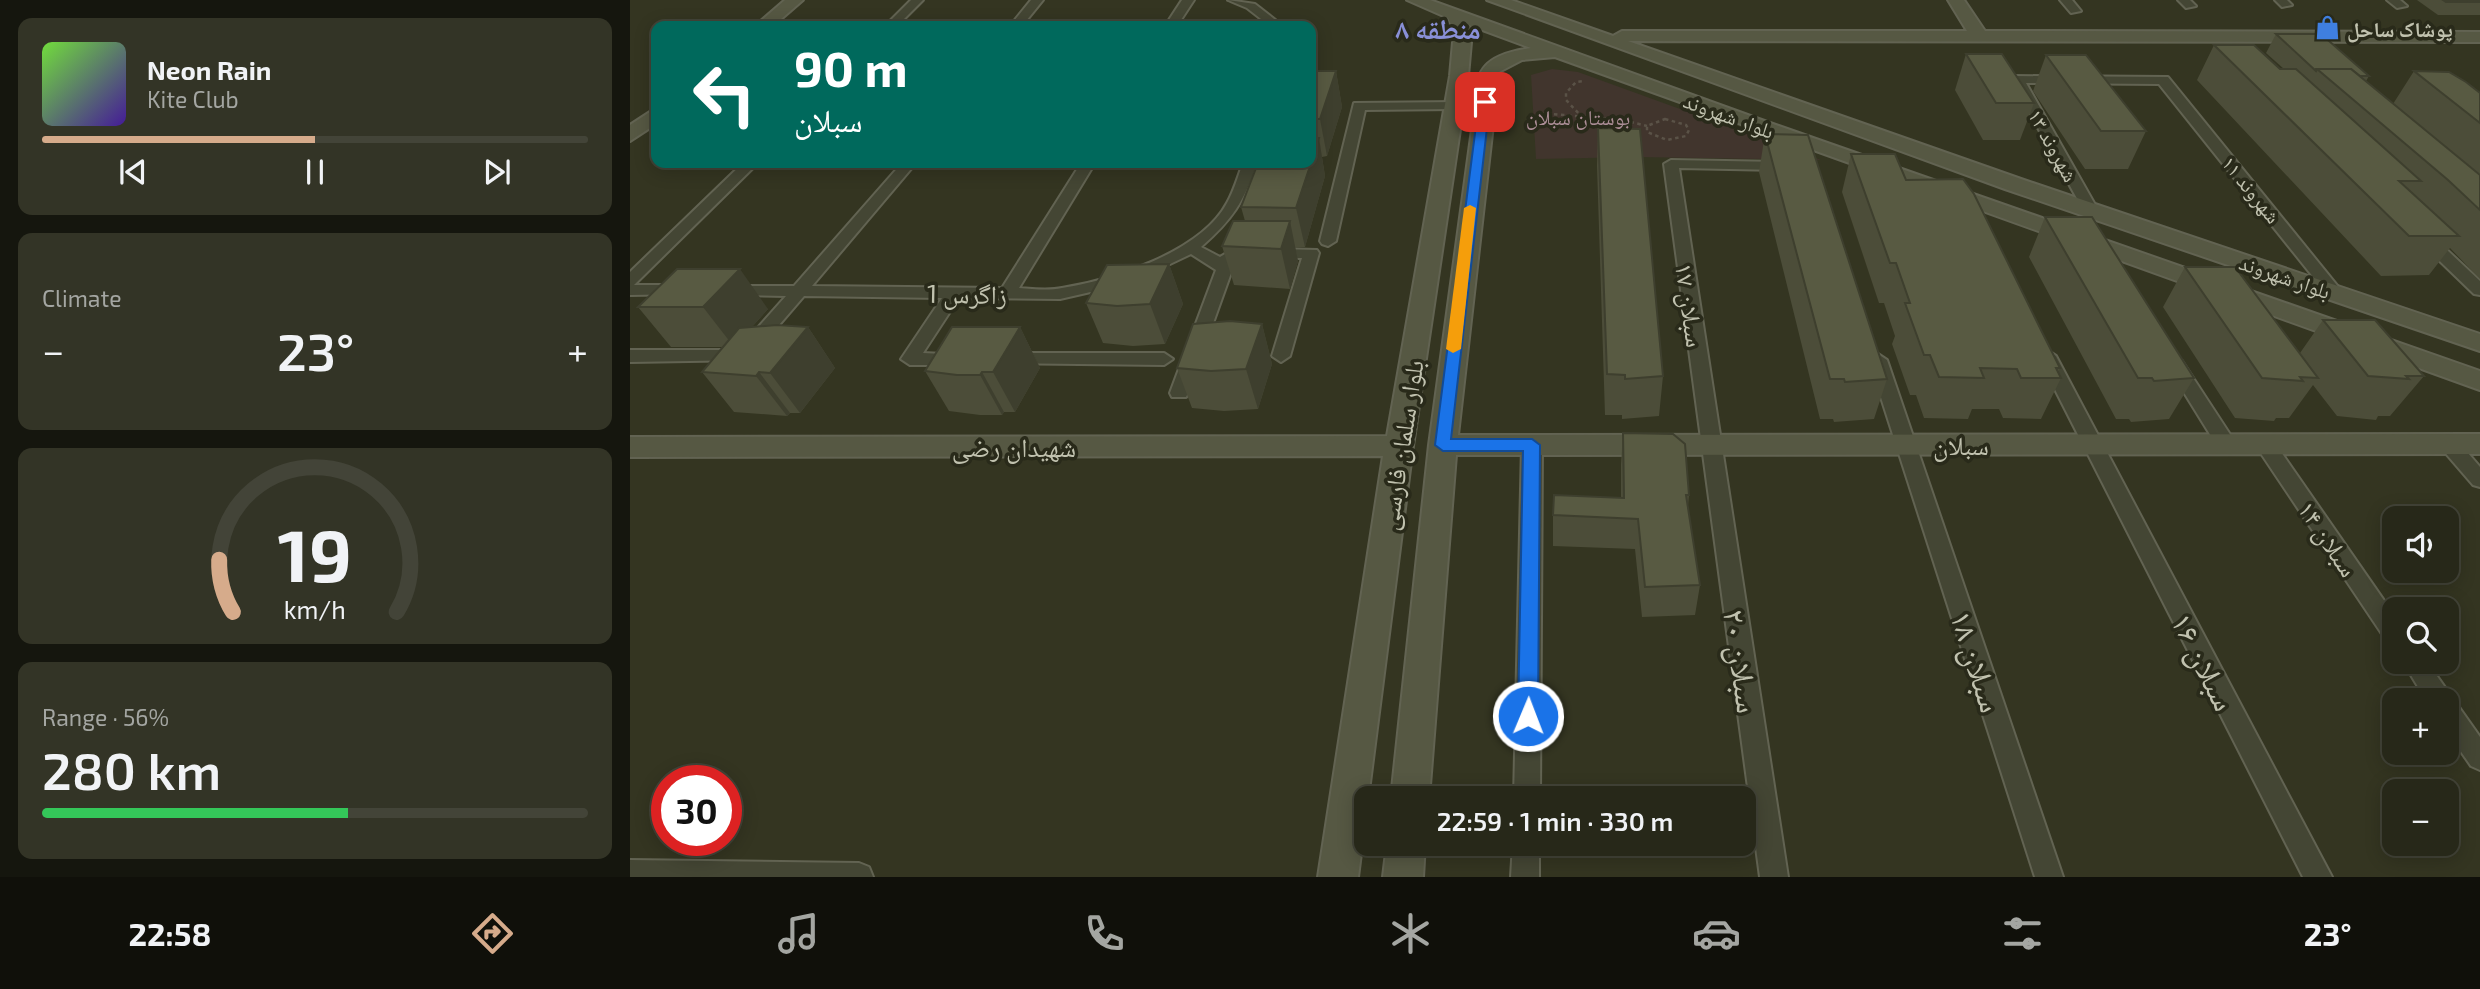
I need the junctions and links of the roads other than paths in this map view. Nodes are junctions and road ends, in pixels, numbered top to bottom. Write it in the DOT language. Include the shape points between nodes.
graph roads {
  1 [pos="796,0"];
  2 [pos="917,0"];
  3 [pos="1037,0"];
  4 [pos="1188,0"];
  5 [pos="1234,0"];
  6 [pos="1415,0"];
  7 [pos="1495,0"];
  8 [pos="1939,0"];
  9 [pos="1956,0"];
  10 [pos="2066,0"];
  11 [pos="2075,11"];
  12 [pos="1455,15"];
  13 [pos="769,21"];
  14 [pos="896,21"];
  15 [pos="1020,21"];
  16 [pos="1174,21"];
  17 [pos="1270,21"];
  18 [pos="1599,36"];
  19 [pos="1970,36"];
  20 [pos="1759,37"];
  21 [pos="2480,37"];
  22 [pos="1463,46"];
  23 [pos="1564,55"];
  24 [pos="1715,64"];
  25 [pos="1490,70"];
  26 [pos="2018,81"];
  27 [pos="1454,106"];
  28 [pos="651,118"];
  29 [pos="630,135"];
  30 [pos="1800,166"];
  31 [pos="746,168"];
  32 [pos="905,168"];
  33 [pos="1085,168"];
  34 [pos="1248,168"];
  35 [pos="2013,184"];
  36 [pos="1991,206"];
  37 [pos="2094,212"];
  38 [pos="2412,224"];
  39 [pos="2062,234"];
  40 [pos="1328,241"];
  41 [pos="1191,248"];
  42 [pos="1221,264"];
  43 [pos="630,281"];
  44 [pos="630,290"];
  45 [pos="2480,290"];
  46 [pos="801,291"];
  47 [pos="954,293"];
  48 [pos="1007,294"];
  49 [pos="2336,294"];
  50 [pos="2037,336"];
  51 [pos="1871,338"];
  52 [pos="2477,341"];
  53 [pos="2167,351"];
  54 [pos="630,356"];
  55 [pos="1281,356"];
  56 [pos="1164,359"];
  57 [pos="2480,382"];
  58 [pos="1179,393"];
  59 [pos="1906,444"];
  60 [pos="2093,444"];
  61 [pos="2227,444"];
  62 [pos="2265,444"];
  63 [pos="2449,444"];
  64 [pos="2480,444"];
  65 [pos="1443,445"];
  66 [pos="1532,445"];
  67 [pos="1712,445"];
  68 [pos="1399,446"];
  69 [pos="630,447"];
  70 [pos="2480,480"];
  71 [pos="2382,615"];
  72 [pos="2459,728"];
  73 [pos="2480,758"];
  74 [pos="1411,786"];
  75 [pos="1527,786"];
  76 [pos="1405,856"];
  77 [pos="1526,856"];
  78 [pos="630,874"];
  79 [pos="698,876"];
  80 [pos="859,877"];
  81 [pos="1338,877"];
  82 [pos="1403,877"];
  83 [pos="1525,877"];
  84 [pos="1774,877"];
  85 [pos="2049,877"];
  86 [pos="2318,877"];
  1 -- 13 [label="main road"];
  2 -- 14 [label="street"];
  3 -- 15 [label="street"];
  4 -- 16 [label="street"];
  5 -- 17 [label="street"];
  6 -- 12 [label="main road, بلوار شهروند"];
  7 -- 18 [label="main road, بلوار شهروند"];
  8 -- 19 [label="main road"];
  9 -- 19 [label="main road"];
  10 -- 11 [label="street"];
  12 -- 22 [label="main road, بلوار سلمان فارسی" via="1463,31"];
  12 -- 23 [label="main road, بلوار شهروند"];
  18 -- 20 [label="main road"];
  18 -- 24 [label="main road, بلوار شهروند"];
  19 -- 20 [label="main road"];
  19 -- 21 [label="main road"];
  20 -- 24 [label="main road" via="1740,39"];
  22 -- 25 [label="main road" via="1473,40 1488,42"];
  22 -- 27 [label="main road, بلوار سلمان فارسی"];
  23 -- 25 [label="main road" via="1530,52 1507,57"];
  23 -- 36 [label="main road, بلوار شهروند"];
  24 -- 35 [label="main road, بلوار شهروند"];
  25 -- 65 [label="main road, بلوار سلمان فارسی"];
  26 -- 37 [label="street, شهروند ۱۳"];
  26 -- 49 [label="street, شهروند ۱۱" via="2156,79 2168,83"];
  27 -- 40 [label="street" via="1359,106 1340,163"];
  27 -- 68 [label="main road, بلوار سلمان فارسی"];
  28 -- 29 [label="main road"];
  30 -- 67 [label="street, سبلان ۱۷" via="1671,164"];
  31 -- 43 [label="street"];
  32 -- 46 [label="street"];
  33 -- 48 [label="street"];
  34 -- 41 [label="street, زاگرس 1" via="1234,205"];
  35 -- 36 [label="main road" via="2019,193 2017,200"];
  35 -- 37 [label="main road, بلوار شهروند"];
  36 -- 39 [label="main road, بلوار شهروند"];
  37 -- 39 [label="main road" via="2069,207 2052,210 2048,219"];
  37 -- 49 [label="main road, بلوار شهروند"];
  38 -- 45 [label="street"];
  39 -- 57 [label="main road, بلوار شهروند"];
  41 -- 42 [label="street"];
  41 -- 48 [label="street, زاگرس 1" via="1124,279 1060,294"];
  42 -- 55 [label="street" via="1236,253 1311,253"];
  42 -- 58 [label="street" via="1224,270"];
  44 -- 46 [label="street, زاگرس 1"];
  46 -- 47 [label="street, زاگرس 1"];
  46 -- 54 [label="street" via="743,356"];
  47 -- 48 [label="street, زاگرس 1"];
  47 -- 56 [label="street" via="910,359"];
  49 -- 52 [label="main road, بلوار شهروند"];
  50 -- 60 [label="street, سبلان ۱۶"];
  51 -- 59 [label="street, سبلان ۱۸"];
  53 -- 61 [label="street"];
  59 -- 60 [label="main road, سبلان"];
  59 -- 67 [label="main road, سبلان"];
  59 -- 85 [label="street, سبلان ۱۸"];
  60 -- 61 [label="main road, سبلان"];
  60 -- 86 [label="street, سبلان ۱۶"];
  61 -- 62 [label="main road, سبلان"];
  62 -- 63 [label="main road, سبلان"];
  62 -- 71 [label="street, سبلان ۱۴"];
  63 -- 64 [label="main road, سبلان"];
  63 -- 70 [label="street"];
  65 -- 66 [label="main road, سبلان"];
  65 -- 74 [label="main road, بلوار سلمان فارسی"];
  66 -- 67 [label="main road, سبلان"];
  66 -- 75 [label="street"];
  67 -- 84 [label="street, سبلان ۲۰"];
  68 -- 69 [label="main road, شهیدان رضی"];
  68 -- 81 [label="main road, بلوار سلمان فارسی"];
  72 -- 73 [label="street"];
  76 -- 82 [label="main road"];
  77 -- 83 [label="street"];
  78 -- 79 [label="street"];
  79 -- 80 [label="street"];
}
